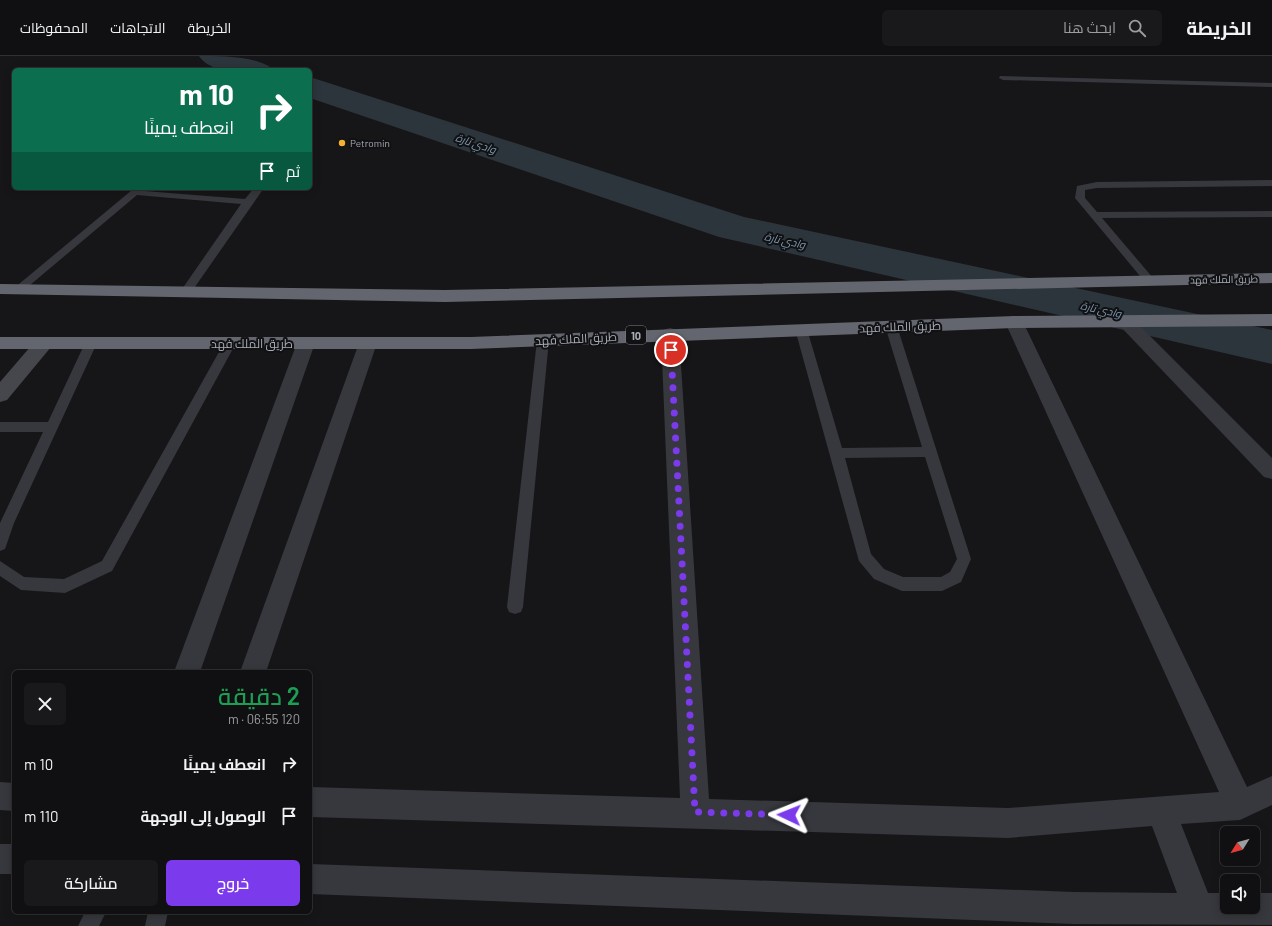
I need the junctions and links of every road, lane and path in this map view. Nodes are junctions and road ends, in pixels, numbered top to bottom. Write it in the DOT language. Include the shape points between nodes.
graph roads {
  1 [pos="1002,78"];
  2 [pos="1272,84"];
  3 [pos="1272,183"];
  4 [pos="137,190"];
  5 [pos="257,190"];
  6 [pos="248,202"];
  7 [pos="1272,214"];
  8 [pos="1094,215"];
  9 [pos="1272,278"];
  10 [pos="1148,280"];
  11 [pos="0,289"];
  12 [pos="19,289"];
  13 [pos="186,292"];
  14 [pos="1272,320"];
  15 [pos="1125,321"];
  16 [pos="1014,322"];
  17 [pos="891,326"];
  18 [pos="801,329"];
  19 [pos="670,334"];
  20 [pos="543,340"];
  21 [pos="0,343"];
  22 [pos="44,343"];
  23 [pos="90,343"];
  24 [pos="230,343"];
  25 [pos="306,343"];
  26 [pos="368,343"];
  27 [pos="0,395"];
  28 [pos="0,427"];
  29 [pos="52,427"];
  30 [pos="930,452"];
  31 [pos="837,453"];
  32 [pos="1272,471"];
  33 [pos="0,545"];
  34 [pos="0,567"];
  35 [pos="515,607"];
  36 [pos="188,670"];
  37 [pos="254,670"];
  38 [pos="1272,790"];
  39 [pos="0,796"];
  40 [pos="12,797"];
  41 [pos="312,802"];
  42 [pos="1240,805"];
  43 [pos="1161,811"];
  44 [pos="695,812"];
  45 [pos="0,859"];
  46 [pos="12,859"];
  47 [pos="312,879"];
  48 [pos="1198,908"];
  49 [pos="95,914"];
  50 [pos="158,914"];
  51 [pos="1257,915"];
  52 [pos="88,926"];
  53 [pos="155,926"];
  1 -- 2 [label="lane"];
  3 -- 8 [label="lane" via="1097,185 1080,188 1080,198"];
  4 -- 6 [label="lane"];
  4 -- 12 [label="lane"];
  5 -- 6 [label="lane"];
  6 -- 13 [label="lane"];
  7 -- 8 [label="lane"];
  8 -- 10 [label="lane"];
  9 -- 10 [label="highway, طريق الملك فهد"];
  10 -- 13 [label="highway, طريق الملك فهد" via="445,296"];
  11 -- 12 [label="highway, طريق الملك فهد"];
  12 -- 13 [label="highway, طريق الملك فهد"];
  14 -- 15 [label="highway, طريق الملك فهد / 10"];
  15 -- 16 [label="highway, طريق الملك فهد / 10"];
  15 -- 32 [label="street"];
  16 -- 17 [label="highway, طريق الملك فهد / 10"];
  16 -- 42 [label="street"];
  17 -- 18 [label="highway, طريق الملك فهد / 10"];
  17 -- 30 [label="lane"];
  18 -- 19 [label="highway, طريق الملك فهد / 10"];
  18 -- 31 [label="lane"];
  19 -- 20 [label="highway, طريق الملك فهد / 10"];
  19 -- 44 [label="street"];
  20 -- 26 [label="highway, طريق الملك فهد / 10"];
  20 -- 35 [label="lane"];
  21 -- 22 [label="highway, طريق الملك فهد / 10"];
  22 -- 23 [label="highway, طريق الملك فهد / 10"];
  22 -- 27 [label="street"];
  23 -- 24 [label="highway, طريق الملك فهد / 10"];
  23 -- 29 [label="lane"];
  24 -- 25 [label="highway, طريق الملك فهد / 10"];
  24 -- 34 [label="lane" via="107,566 65,586 21,583"];
  25 -- 26 [label="highway, طريق الملك فهد / 10"];
  25 -- 36 [label="street"];
  26 -- 37 [label="street"];
  28 -- 29 [label="lane"];
  29 -- 33 [label="lane" via="7,523"];
  30 -- 31 [label="lane"];
  30 -- 31 [label="lane" via="964,559 956,577 942,584 902,584 879,574 864,557"];
  38 -- 42 [label="street"];
  39 -- 40 [label="street"];
  41 -- 44 [label="street"];
  42 -- 43 [label="street"];
  43 -- 44 [label="street" via="1008,823"];
  43 -- 48 [label="street"];
  45 -- 46 [label="street"];
  47 -- 48 [label="street" via="1074,908"];
  48 -- 51 [label="street"];
  49 -- 52 [label="lane"];
  50 -- 53 [label="lane"];
}
